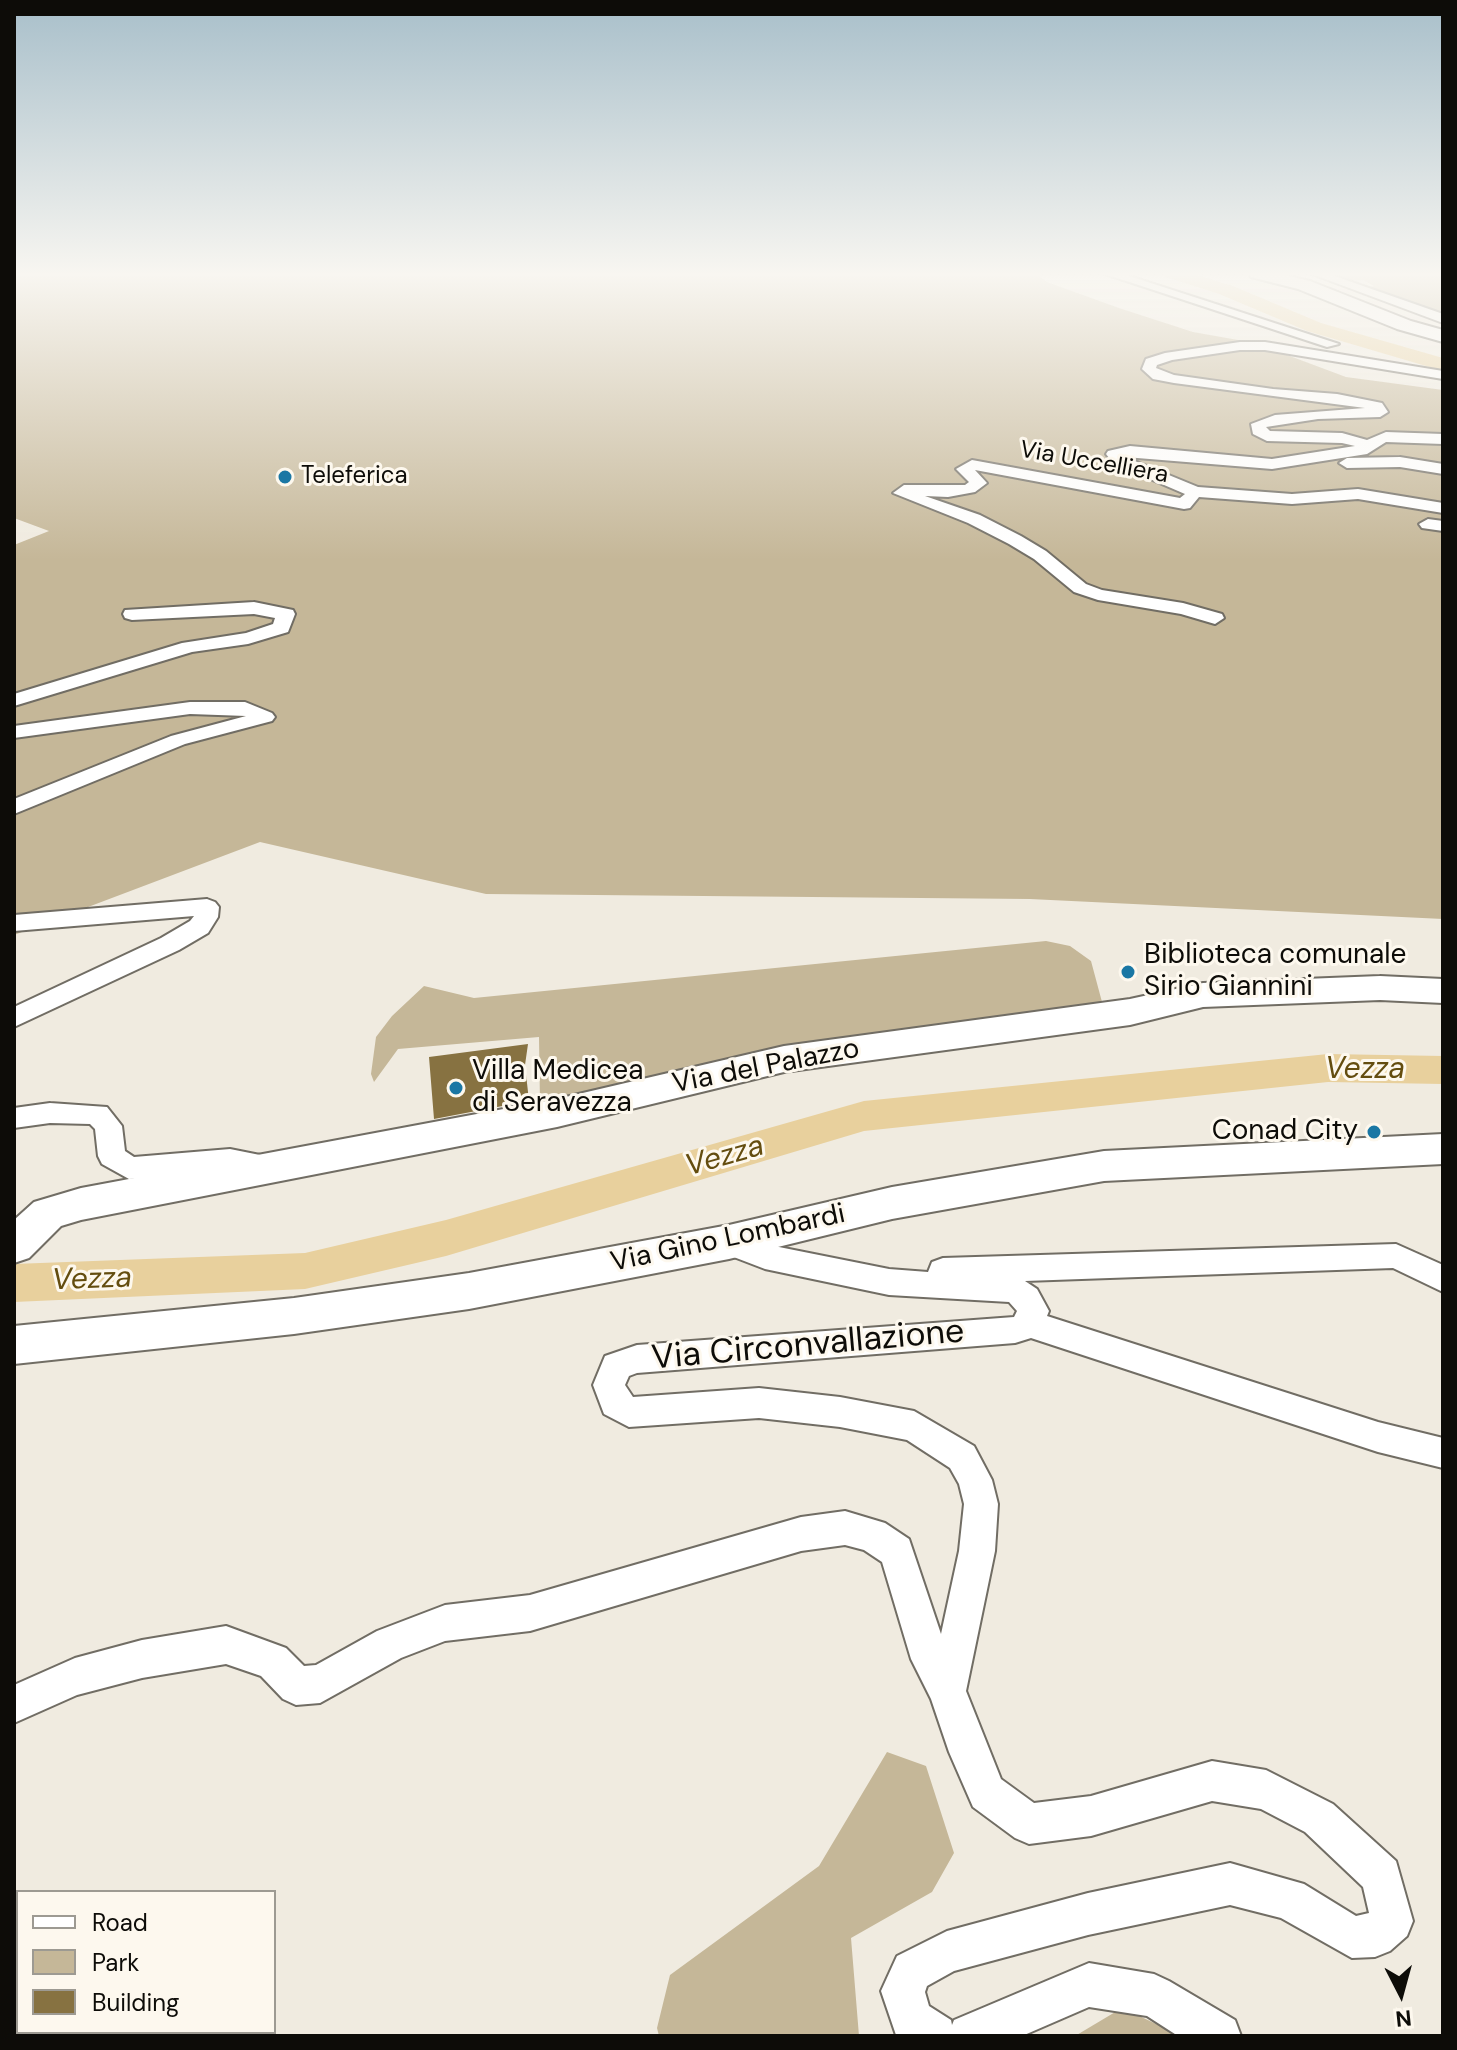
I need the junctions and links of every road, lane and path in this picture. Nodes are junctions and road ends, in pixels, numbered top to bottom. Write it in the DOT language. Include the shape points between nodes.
graph roads {
  1 [pos="1149,369"];
  2 [pos="1404,369"];
  3 [pos="1418,369"];
  4 [pos="1443,375"];
  5 [pos="1443,439"];
  6 [pos="1368,445"];
  7 [pos="1302,462"];
  8 [pos="1443,469"];
  9 [pos="1195,492"];
  10 [pos="1443,508"];
  11 [pos="132,614"];
  12 [pos="1215,618"];
  13 [pos="14,700"];
  14 [pos="14,732"];
  15 [pos="14,807"];
  16 [pos="14,923"];
  17 [pos="1443,991"];
  18 [pos="14,1018"];
  19 [pos="14,1118"];
  20 [pos="1443,1149"];
  21 [pos="273,1168"];
  22 [pos="729,1242"];
  23 [pos="14,1246"];
  24 [pos="1443,1279"];
  25 [pos="889,1282"];
  26 [pos="1030,1324"];
  27 [pos="14,1345"];
  28 [pos="1443,1453"];
  29 [pos="947,1691"];
  30 [pos="14,1704"];
  31 [pos="935,2036"];
  32 [pos="970,2036"];
  33 [pos="1219,2036"];
  1 -- 6 [label="street" via="1158,376 1377,406 1380,412 1318,414 1259,424 1258,431 1267,436 1342,438"];
  2 -- 4 [label="street"];
  3 -- 4 [label="street"];
  5 -- 6 [label="street, Via Uccelliera" via="1400,435"];
  6 -- 7 [label="street, Via Uccelliera"];
  7 -- 8 [label="street" via="1400,462"];
  7 -- 9 [label="street, Via Uccelliera" via="1114,454"];
  9 -- 10 [label="street" via="1292,499 1358,494"];
  9 -- 12 [label="street, Via Uccelliera" via="1184,504 972,465 964,469 979,483 969,489 901,493 1015,540 1089,592"];
  11 -- 13 [label="street" via="254,608 286,614 281,628 189,647"];
  14 -- 15 [label="street" via="190,708 245,708 265,717 178,740"];
  16 -- 18 [label="street" via="207,907 199,927"];
  17 -- 21 [label="main road, Via del Palazzo" via="1380,988 1203,995 1130,1012 784,1059 557,1113"];
  19 -- 21 [label="street" via="97,1114 108,1126 112,1156 129,1168 230,1160"];
  20 -- 22 [label="main road, Via Gino Lombardi" via="1104,1166 892,1203"];
  21 -- 23 [label="main road, Via del Palazzo" via="48,1213"];
  22 -- 25 [label="street" via="765,1257"];
  22 -- 27 [label="main road, Via Gino Lombardi" via="469,1291 294,1316"];
  24 -- 25 [label="street" via="1396,1256 918,1271"];
  25 -- 26 [label="street, Via Circonvallazione" via="1015,1290 1033,1311"];
  26 -- 28 [label="street" via="1378,1437"];
  26 -- 29 [label="street, Via Circonvallazione" via="1015,1330 637,1359 616,1366 609,1385 616,1404 629,1412 759,1403 840,1412 914,1426 962,1457 981,1504 977,1551"];
  29 -- 30 [label="street" via="930,1659 896,1551 873,1535 845,1528 801,1534 530,1613 445,1623 390,1644 320,1684 296,1686 273,1661 226,1645 75,1677"];
  29 -- 31 [label="street" via="987,1793 1029,1824 1091,1816 1212,1781 1266,1790 1319,1818 1381,1876 1392,1921 1375,1936 1352,1937 1289,1899 1230,1884 1088,1914 947,1952 912,1971 903,1991 911,2020"];
  32 -- 33 [label="street" via="1089,1985 1154,1996"];
}
